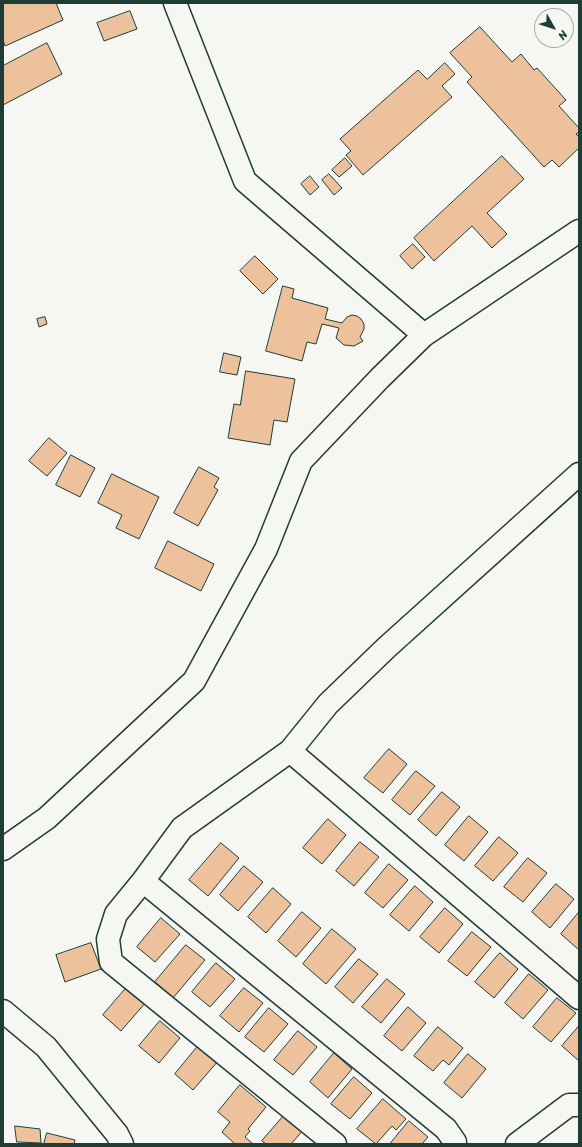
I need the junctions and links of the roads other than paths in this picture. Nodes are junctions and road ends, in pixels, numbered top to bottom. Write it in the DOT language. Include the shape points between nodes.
graph roads {
  1 [pos="175,3"];
  2 [pos="579,231"];
  3 [pos="424,335"];
  4 [pos="579,474"];
  5 [pos="290,751"];
  6 [pos="3,849"];
  7 [pos="143,881"];
  8 [pos="579,998"];
  9 [pos="3,1011"];
  10 [pos="579,1105"];
  11 [pos="122,1144"];
  12 [pos="335,1144"];
  13 [pos="453,1144"];
  14 [pos="517,1144"];
  1 -- 3 [label="street" via="245,181"];
  2 -- 3 [label="street"];
  3 -- 6 [label="street" via="301,462 266,549 194,681 47,818"];
  4 -- 5 [label="street" via="386,648 328,704"];
  5 -- 7 [label="street" via="182,828"];
  5 -- 8 [label="street"];
  7 -- 12 [label="street" via="116,914 108,939 111,962"];
  7 -- 13 [label="street" via="446,1130 455,1142"];
  9 -- 11 [label="street" via="46,1047 117,1134"];
  10 -- 14 [label="street" via="569,1105"];
}
